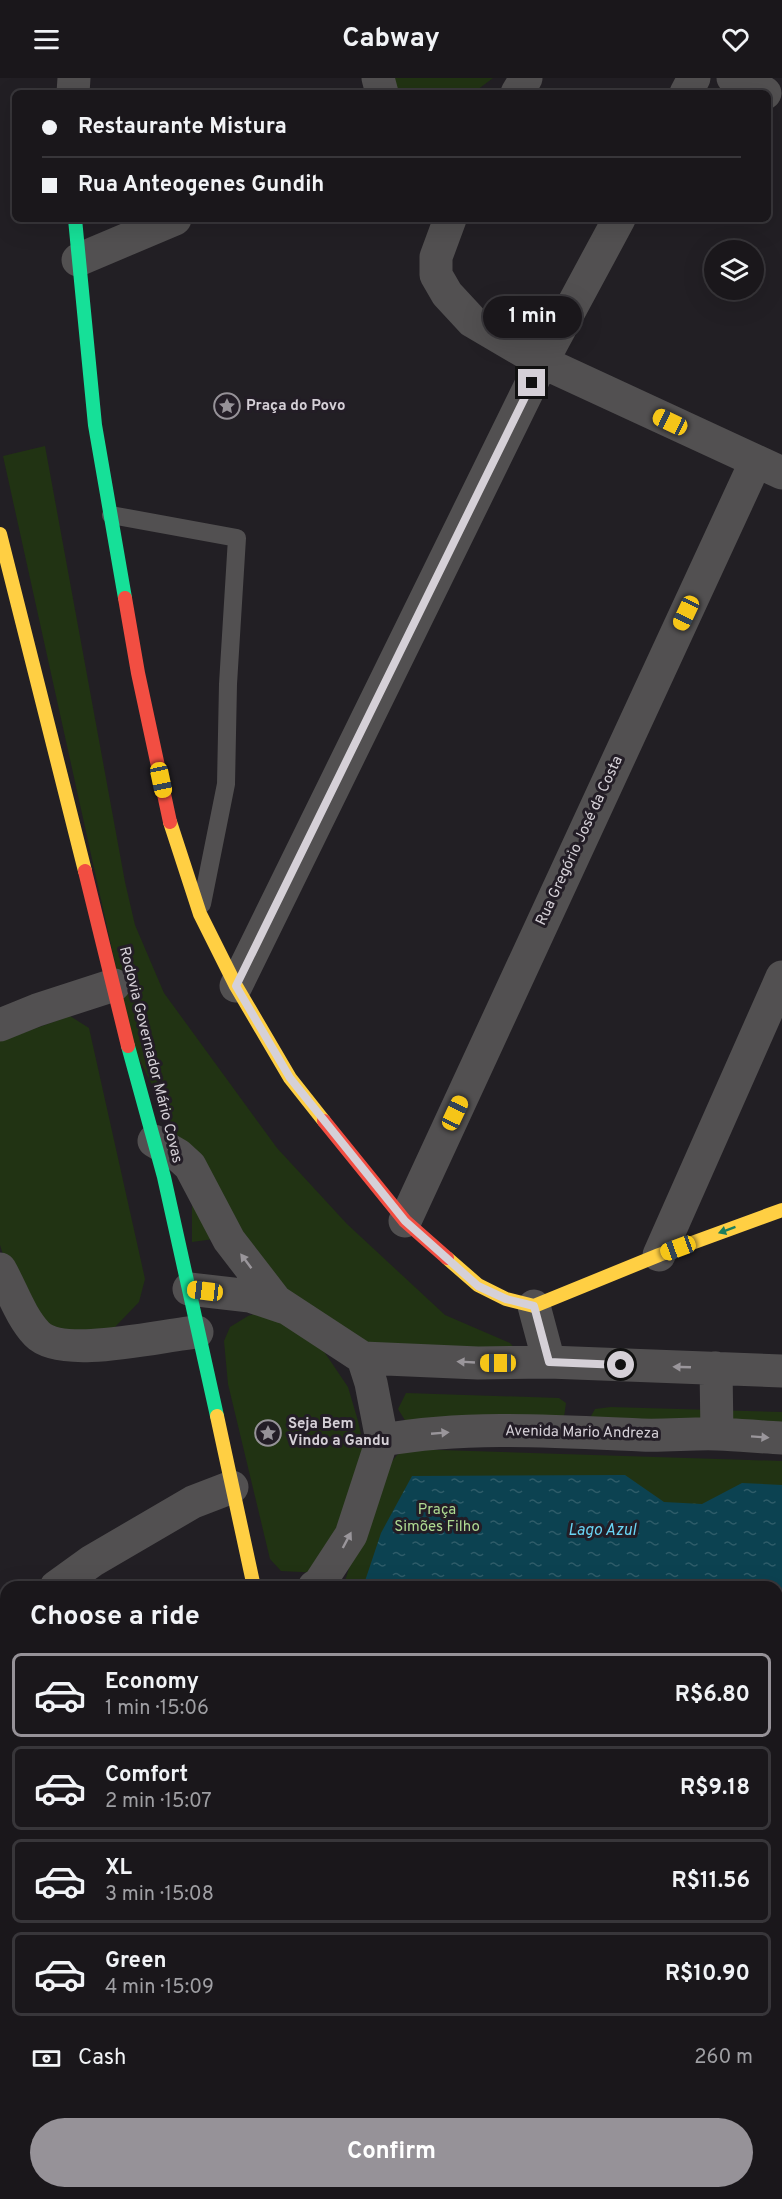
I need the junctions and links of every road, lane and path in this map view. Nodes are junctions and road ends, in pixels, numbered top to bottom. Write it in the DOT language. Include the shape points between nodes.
graph roads {
  1 [pos="733,78"];
  2 [pos="758,90"];
  3 [pos="75,222"];
  4 [pos="168,222"];
  5 [pos="449,222"];
  6 [pos="617,222"];
  7 [pos="78,260"];
  8 [pos="542,362"];
  9 [pos="769,467"];
  10 [pos="111,515"];
  11 [pos="0,534"];
  12 [pos="200,914"];
  13 [pos="782,977"];
  14 [pos="114,985"];
  15 [pos="236,986"];
  16 [pos="0,1025"];
  17 [pos="154,1141"];
  18 [pos="782,1210"];
  19 [pos="405,1221"];
  20 [pos="659,1255"];
  21 [pos="0,1269"];
  22 [pos="189,1289"];
  23 [pos="534,1306"];
  24 [pos="283,1307"];
  25 [pos="197,1332"];
  26 [pos="363,1358"];
  27 [pos="549,1362"];
  28 [pos="716,1368"];
  29 [pos="782,1371"];
  30 [pos="717,1434"];
  31 [pos="782,1438"];
  32 [pos="382,1440"];
  33 [pos="232,1487"];
  34 [pos="64,1581"];
  35 [pos="253,1581"];
  36 [pos="321,1581"];
  1 -- 2 [label="street"];
  3 -- 7 [label="main road"];
  4 -- 7 [label="street"];
  5 -- 8 [label="street" via="435,257 436,275 447,294 472,321"];
  6 -- 8 [label="street"];
  7 -- 10 [label="main road" via="95,425"];
  8 -- 9 [label="street"];
  8 -- 15 [label="street"];
  9 -- 19 [label="street, Rua Gregório José da Costa"];
  10 -- 12 [label="main road" via="138,673 170,823"];
  10 -- 12 [label="lane" via="237,538 226,784"];
  11 -- 14 [label="main road, Rodovia Governador Mário Covas"];
  12 -- 15 [label="main road"];
  13 -- 20 [label="street"];
  14 -- 16 [label="street"];
  14 -- 17 [label="main road, Rodovia Governador Mário Covas"];
  15 -- 19 [label="main road" via="290,1078"];
  17 -- 22 [label="main road, Rodovia Governador Mário Covas"];
  24 -- 17 [label="street, one-way" via="230,1240 190,1166"];
  18 -- 20 [label="main road, one-way"];
  19 -- 23 [label="main road" via="478,1286"];
  20 -- 23 [label="main road"];
  21 -- 25 [label="street" via="39,1335 61,1345 97,1346"];
  22 -- 24 [label="street" via="250,1296"];
  22 -- 25 [label="main road, Rodovia Governador Mário Covas"];
  23 -- 27 [label="street"];
  24 -- 26 [label="street"];
  25 -- 33 [label="main road, Rodovia Governador Mário Covas"];
  27 -- 26 [label="street, one-way"];
  26 -- 32 [label="street"];
  28 -- 27 [label="street, one-way"];
  28 -- 29 [label="street"];
  28 -- 30 [label="street"];
  30 -- 31 [label="street, Avenida Mario Andreza, one-way"];
  32 -- 30 [label="street, Avenida Mario Andreza, one-way" via="470,1430"];
  36 -- 32 [label="street, one-way" via="351,1535"];
  33 -- 34 [label="street" via="193,1502"];
  33 -- 35 [label="main road, Rodovia Governador Mário Covas"];
}
